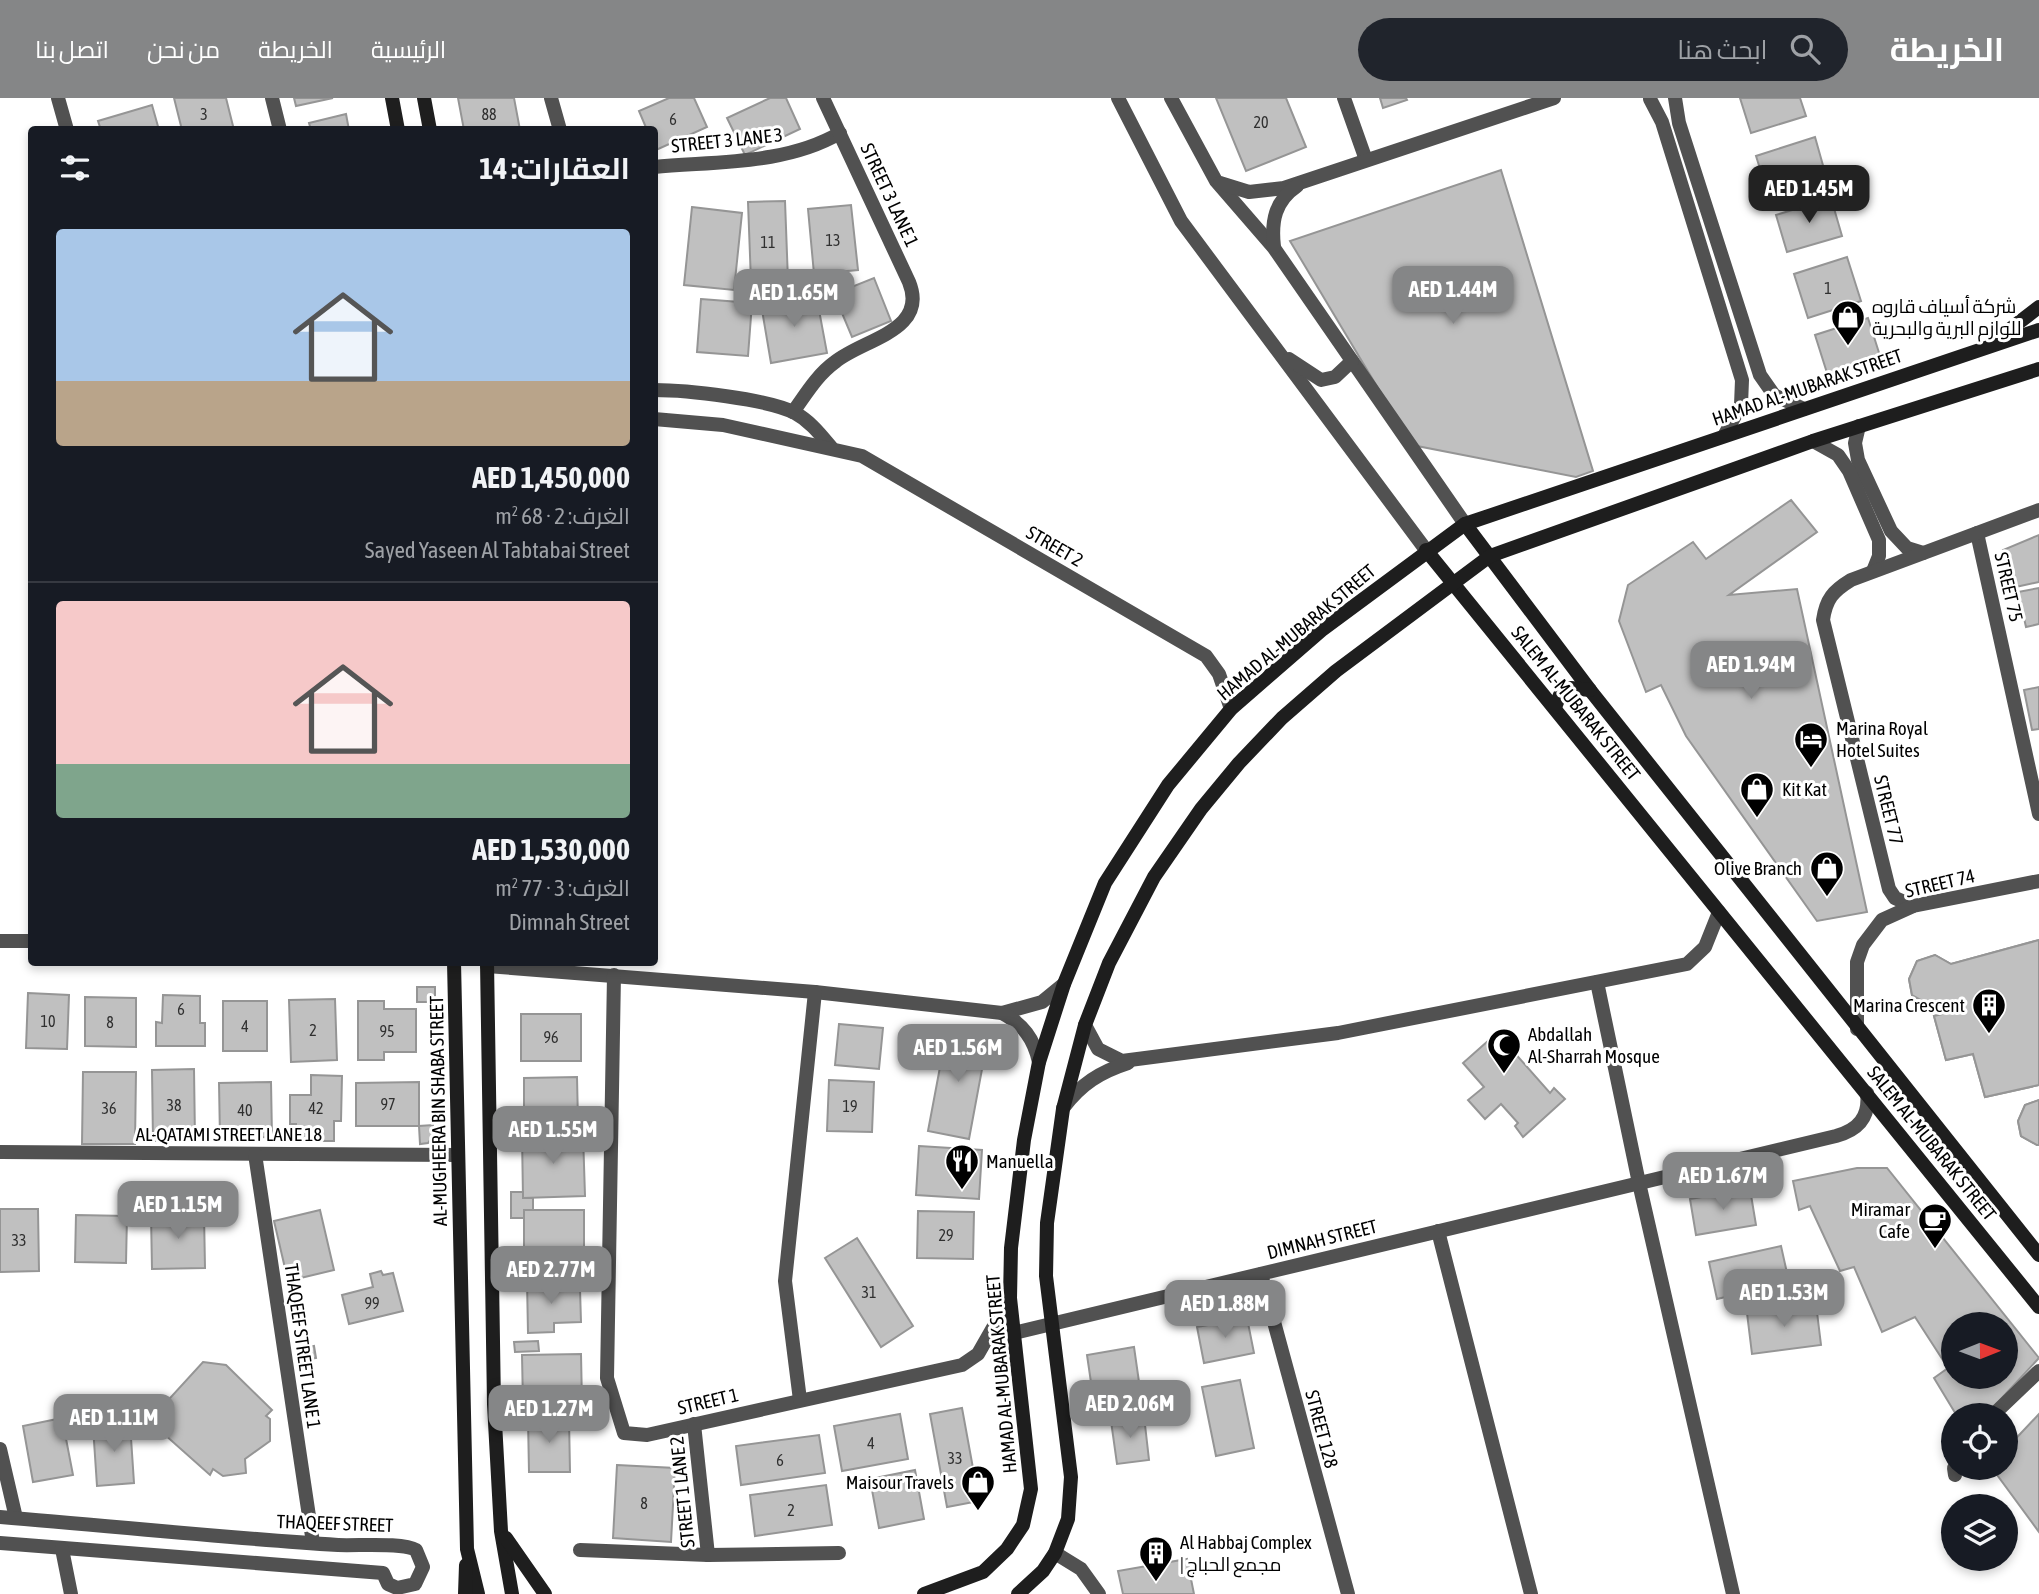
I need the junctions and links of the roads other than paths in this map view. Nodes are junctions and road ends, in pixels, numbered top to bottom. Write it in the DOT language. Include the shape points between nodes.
graph roads {
  1 [pos="58,98"];
  2 [pos="272,98"];
  3 [pos="392,98"];
  4 [pos="424,98"];
  5 [pos="551,98"];
  6 [pos="823,98"];
  7 [pos="1118,98"];
  8 [pos="1171,98"];
  9 [pos="1344,98"];
  10 [pos="1554,98"];
  11 [pos="1645,98"];
  12 [pos="1657,98"];
  13 [pos="1675,98"];
  14 [pos="1650,99"];
  15 [pos="66,126"];
  16 [pos="279,126"];
  17 [pos="397,126"];
  18 [pos="429,126"];
  19 [pos="559,126"];
  20 [pos="841,133"];
  21 [pos="1366,160"];
  22 [pos="658,167"];
  23 [pos="1216,181"];
  24 [pos="1303,182"];
  25 [pos="1274,248"];
  26 [pos="2039,307"];
  27 [pos="2039,330"];
  28 [pos="1747,337"];
  29 [pos="1729,342"];
  30 [pos="1992,343"];
  31 [pos="1274,348"];
  32 [pos="1352,360"];
  33 [pos="2039,369"];
  34 [pos="658,390"];
  35 [pos="1804,408"];
  36 [pos="793,412"];
  37 [pos="658,419"];
  38 [pos="1859,426"];
  39 [pos="1724,436"];
  40 [pos="1813,441"];
  41 [pos="831,447"];
  42 [pos="2039,510"];
  43 [pos="1465,524"];
  44 [pos="1977,533"];
  45 [pos="1426,550"];
  46 [pos="1923,553"];
  47 [pos="1490,556"];
  48 [pos="1873,571"];
  49 [pos="1453,582"];
  50 [pos="1590,690"];
  51 [pos="1555,707"];
  52 [pos="1231,709"];
  53 [pos="2039,814"];
  54 [pos="2039,881"];
  55 [pos="1913,906"];
  56 [pos="1720,912"];
  57 [pos="0,941"];
  58 [pos="28,941"];
  59 [pos="454,966"];
  60 [pos="487,966"];
  61 [pos="510,966"];
  62 [pos="614,975"];
  63 [pos="1597,982"];
  64 [pos="1064,984"];
  65 [pos="815,992"];
  66 [pos="1002,1013"];
  67 [pos="1085,1026"];
  68 [pos="1857,1029"];
  69 [pos="1136,1060"];
  70 [pos="1039,1062"];
  71 [pos="1867,1093"];
  72 [pos="1063,1109"];
  73 [pos="0,1152"];
  74 [pos="255,1154"];
  75 [pos="458,1155"];
  76 [pos="1639,1183"];
  77 [pos="1438,1231"];
  78 [pos="2039,1255"];
  79 [pos="1261,1274"];
  80 [pos="1010,1298"];
  81 [pos="2039,1307"];
  82 [pos="1052,1324"];
  83 [pos="1014,1333"];
  84 [pos="2039,1371"];
  85 [pos="800,1400"];
  86 [pos="2006,1403"];
  87 [pos="694,1424"];
  88 [pos="0,1449"];
  89 [pos="0,1517"];
  90 [pos="16,1518"];
  91 [pos="501,1531"];
  92 [pos="0,1543"];
  93 [pos="313,1543"];
  94 [pos="62,1549"];
  95 [pos="467,1549"];
  96 [pos="580,1550"];
  97 [pos="839,1553"];
  98 [pos="1055,1553"];
  99 [pos="708,1555"];
  100 [pos="71,1594"];
  101 [pos="465,1594"];
  102 [pos="478,1594"];
  103 [pos="512,1594"];
  104 [pos="545,1594"];
  105 [pos="924,1594"];
  106 [pos="1018,1594"];
  107 [pos="1099,1594"];
  108 [pos="1348,1594"];
  109 [pos="1531,1594"];
  110 [pos="1733,1594"];
  1 -- 15 [label="street"];
  2 -- 16 [label="street"];
  3 -- 17 [label="main road"];
  4 -- 18 [label="main road"];
  5 -- 19 [label="street"];
  6 -- 20 [label="street, STREET 3 LANE 1"];
  7 -- 31 [label="street, SALEM AL-MUBARAK STREET" via="1181,221"];
  8 -- 23 [label="street, SALEM AL-MUBARAK STREET"];
  9 -- 21 [label="street"];
  10 -- 21 [label="street"];
  11 -- 14 [label="street"];
  12 -- 14 [label="street"];
  13 -- 28 [label="street"];
  14 -- 29 [label="street" via="1662,122"];
  20 -- 22 [label="street, STREET 3 LANE 3" via="809,149 779,156"];
  20 -- 36 [label="street, STREET 3 LANE 1" via="912,289 913,310 902,327 855,348 831,365"];
  21 -- 24 [label="street"];
  23 -- 24 [label="street" via="1249,192"];
  23 -- 25 [label="street, SALEM AL-MUBARAK STREET"];
  24 -- 25 [label="street" via="1286,194 1276,210"];
  25 -- 32 [label="street, SALEM AL-MUBARAK STREET"];
  26 -- 30 [label="main road"];
  27 -- 30 [label="main road, HAMAD AL-MUBARAK STREET"];
  28 -- 29 [label="street"];
  28 -- 35 [label="street" via="1769,389 1781,400"];
  29 -- 39 [label="street" via="1743,393 1737,416"];
  30 -- 35 [label="main road, HAMAD AL-MUBARAK STREET"];
  31 -- 32 [label="street" via="1321,380 1335,377"];
  31 -- 45 [label="street, SALEM AL-MUBARAK STREET"];
  32 -- 43 [label="street, SALEM AL-MUBARAK STREET"];
  33 -- 38 [label="main road"];
  34 -- 36 [label="street, STREET 2" via="729,397"];
  35 -- 39 [label="main road, HAMAD AL-MUBARAK STREET"];
  36 -- 41 [label="street, STREET 2"];
  37 -- 41 [label="street, STREET 2" via="723,425"];
  38 -- 40 [label="main road"];
  38 -- 46 [label="street" via="1858,460 1891,531 1901,543"];
  39 -- 43 [label="main road, HAMAD AL-MUBARAK STREET"];
  40 -- 47 [label="main road"];
  40 -- 48 [label="street" via="1838,455 1849,471 1879,540"];
  41 -- 52 [label="street, STREET 2" via="862,456 898,475 1206,656 1219,674"];
  42 -- 44 [label="street, STREET 77"];
  43 -- 45 [label="main road, HAMAD AL-MUBARAK STREET"];
  43 -- 47 [label="main road, SALEM AL-MUBARAK STREET"];
  44 -- 46 [label="street, STREET 77"];
  44 -- 53 [label="street, STREET 75"];
  45 -- 49 [label="main road, SALEM AL-MUBARAK STREET"];
  45 -- 52 [label="main road, HAMAD AL-MUBARAK STREET" via="1323,629"];
  46 -- 48 [label="street, STREET 77"];
  47 -- 49 [label="main road"];
  47 -- 50 [label="main road, SALEM AL-MUBARAK STREET"];
  48 -- 55 [label="street, STREET 77" via="1833,592 1823,620 1889,889 1895,898"];
  49 -- 51 [label="main road, SALEM AL-MUBARAK STREET"];
  49 -- 67 [label="main road" via="1336,671 1239,762 1154,877 1109,963"];
  50 -- 51 [label="main road" via="1571,688 1560,695"];
  50 -- 68 [label="main road, SALEM AL-MUBARAK STREET"];
  51 -- 56 [label="main road, SALEM AL-MUBARAK STREET"];
  52 -- 64 [label="main road, HAMAD AL-MUBARAK STREET" via="1134,834 1105,883"];
  54 -- 55 [label="street, STREET 74"];
  55 -- 68 [label="street, STREET 74" via="1882,920 1863,945 1856,977"];
  56 -- 63 [label="street" via="1705,947 1687,964"];
  56 -- 71 [label="main road, SALEM AL-MUBARAK STREET"];
  57 -- 58 [label="street"];
  59 -- 75 [label="main road, AL-MUGHEERA BIN SHABA STREET"];
  60 -- 91 [label="main road" via="494,1404"];
  61 -- 62 [label="street"];
  62 -- 65 [label="street"];
  62 -- 87 [label="street, STREET 1" via="607,1378 624,1433 647,1436"];
  63 -- 69 [label="street" via="1338,1033"];
  63 -- 76 [label="street"];
  64 -- 66 [label="street" via="1042,1002"];
  64 -- 70 [label="main road, HAMAD AL-MUBARAK STREET"];
  65 -- 66 [label="street"];
  65 -- 85 [label="street" via="785,1281"];
  66 -- 70 [label="street" via="1030,1036"];
  67 -- 69 [label="street" via="1098,1049 1109,1057"];
  67 -- 72 [label="main road"];
  68 -- 78 [label="main road, SALEM AL-MUBARAK STREET"];
  69 -- 72 [label="street" via="1094,1077"];
  70 -- 80 [label="main road, HAMAD AL-MUBARAK STREET" via="1014,1205"];
  71 -- 76 [label="street, DIMNAH STREET" via="1864,1118 1845,1134"];
  71 -- 81 [label="main road, SALEM AL-MUBARAK STREET"];
  72 -- 82 [label="main road" via="1046,1223"];
  73 -- 74 [label="street, AL-QATAMI STREET LANE 18"];
  74 -- 75 [label="street, AL-QATAMI STREET LANE 18"];
  74 -- 93 [label="street, THAQEEF STREET LANE 1"];
  75 -- 95 [label="main road, AL-MUGHEERA BIN SHABA STREET"];
  76 -- 77 [label="street, DIMNAH STREET"];
  76 -- 110 [label="street"];
  77 -- 79 [label="street, DIMNAH STREET"];
  77 -- 109 [label="street"];
  79 -- 82 [label="street, DIMNAH STREET"];
  79 -- 108 [label="street, STREET 128"];
  80 -- 83 [label="main road, HAMAD AL-MUBARAK STREET"];
  80 -- 85 [label="street, STREET 1" via="970,1361"];
  82 -- 83 [label="street, DIMNAH STREET"];
  82 -- 98 [label="main road" via="1071,1477 1068,1519"];
  83 -- 105 [label="main road, HAMAD AL-MUBARAK STREET" via="1030,1481 1023,1525 983,1572"];
  84 -- 86 [label="street"];
  85 -- 87 [label="street, STREET 1"];
  87 -- 99 [label="street, STREET 1 LANE 2"];
  88 -- 90 [label="street"];
  89 -- 90 [label="street, THAQEEF STREET"];
  90 -- 93 [label="street, THAQEEF STREET"];
  91 -- 103 [label="main road"];
  91 -- 104 [label="main road"];
  92 -- 94 [label="street, THAQEEF STREET"];
  93 -- 94 [label="street, THAQEEF STREET" via="408,1545 416,1550 423,1567 415,1584 397,1588 388,1584 383,1573"];
  94 -- 100 [label="street"];
  95 -- 101 [label="main road"];
  95 -- 102 [label="main road, AL-MUGHEERA BIN SHABA STREET"];
  96 -- 99 [label="street, STREET 1 LANE 2"];
  97 -- 99 [label="street, STREET 1 LANE 2"];
  98 -- 106 [label="main road"];
  98 -- 107 [label="street" via="1082,1569"];
}
